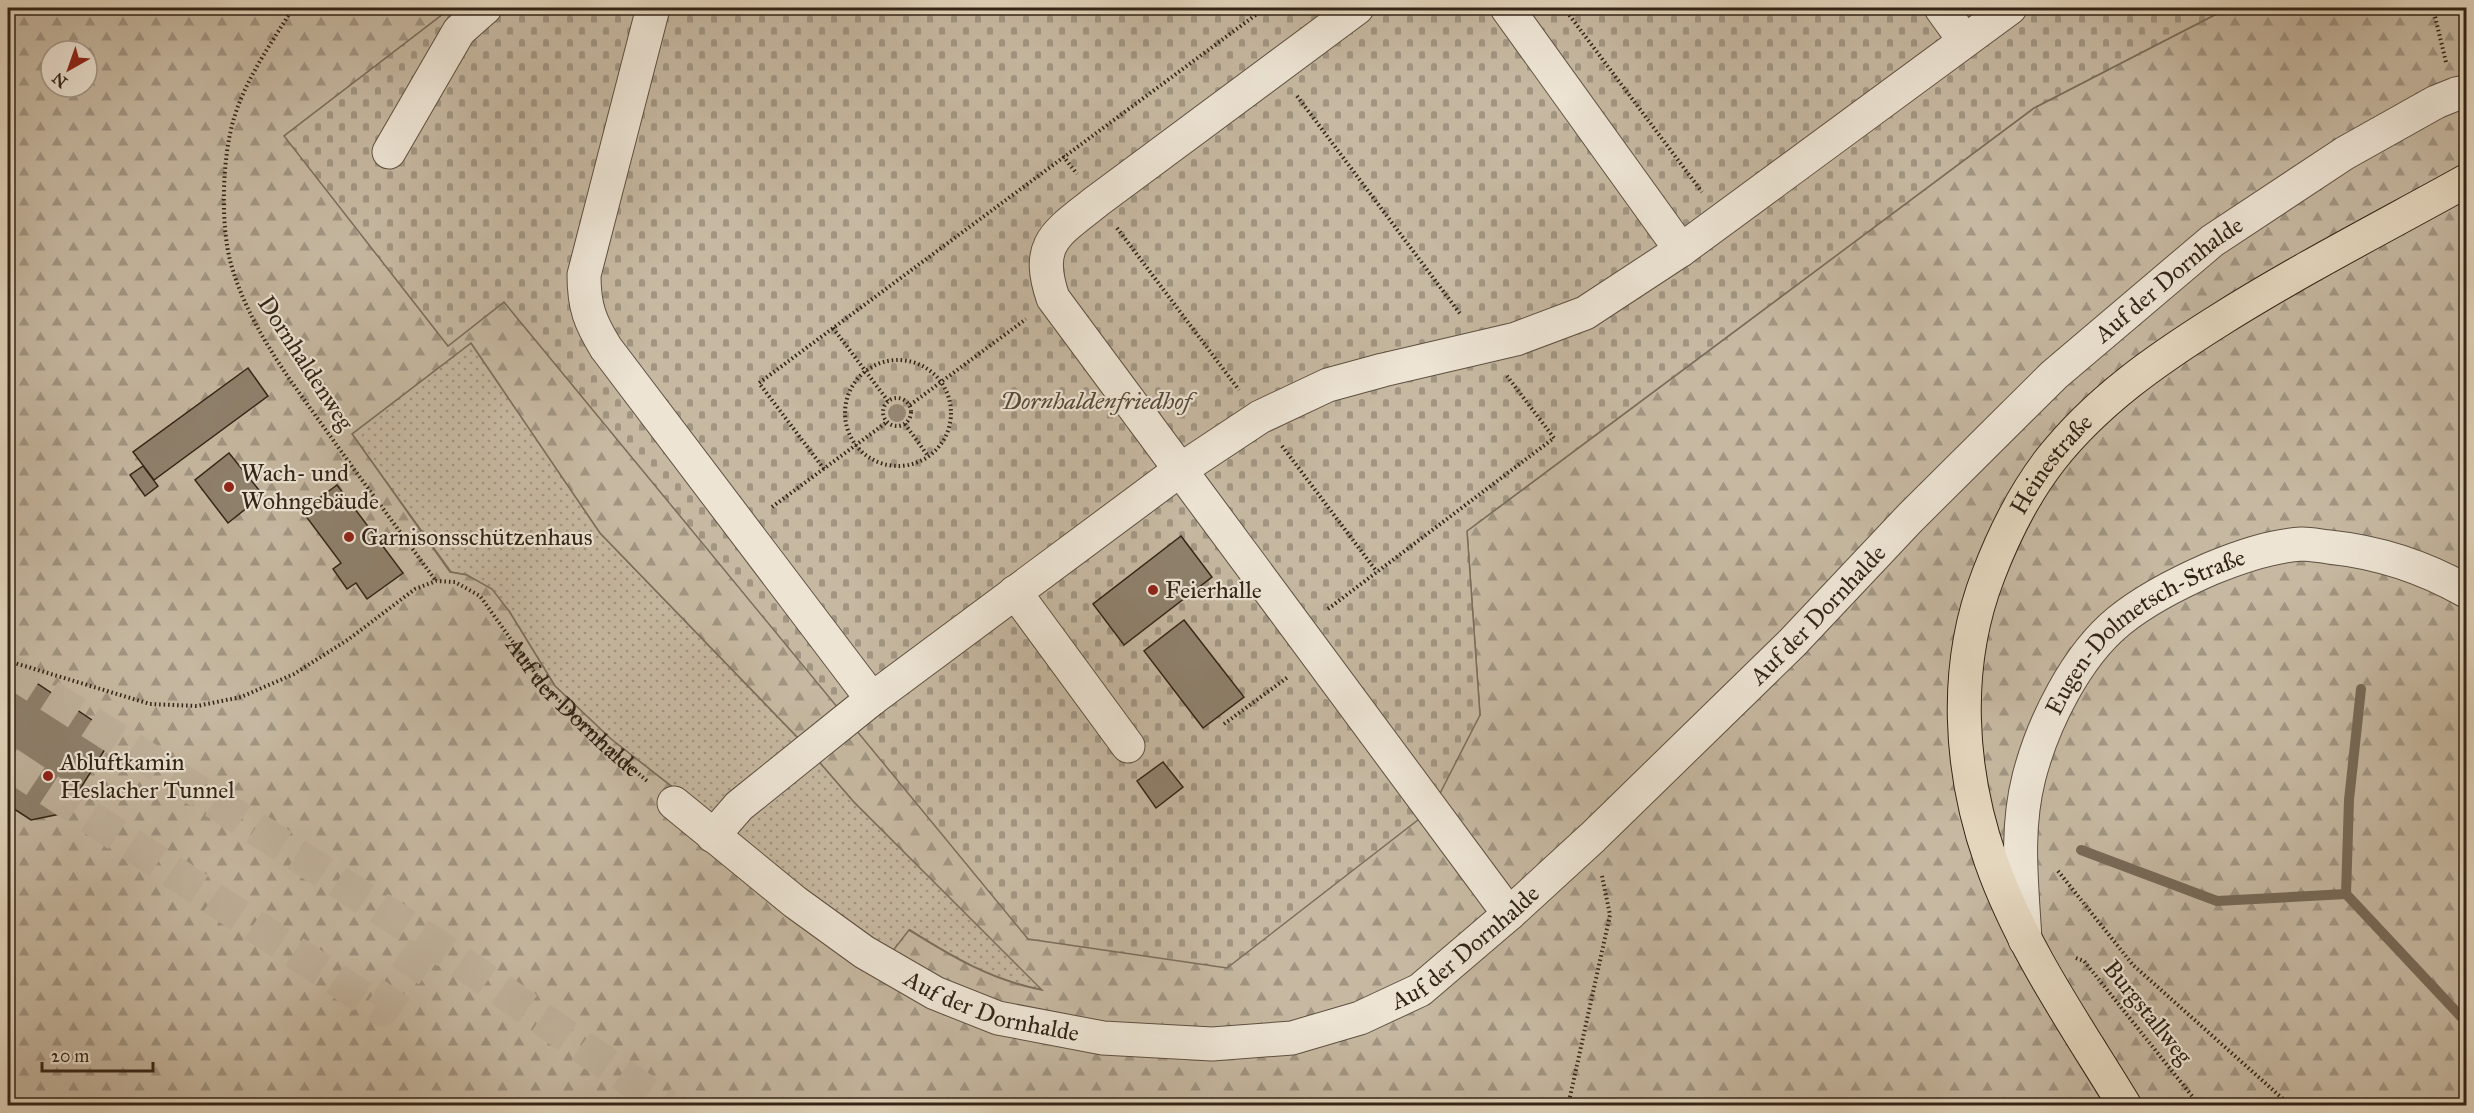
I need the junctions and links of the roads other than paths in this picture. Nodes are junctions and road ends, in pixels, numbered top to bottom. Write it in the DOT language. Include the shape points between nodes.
graph roads {
  1 [pos="485,8"];
  2 [pos="653,8"];
  3 [pos="1357,8"];
  4 [pos="1507,8"];
  5 [pos="1941,8"];
  6 [pos="2010,8"];
  7 [pos="1964,40"];
  8 [pos="2461,93"];
  9 [pos="389,152"];
  10 [pos="2466,181"];
  11 [pos="1681,250"];
  12 [pos="1180,470"];
  13 [pos="2466,591"];
  14 [pos="1015,592"];
  15 [pos="872,699"];
  16 [pos="1128,746"];
  17 [pos="674,803"];
  18 [pos="713,836"];
  19 [pos="1509,914"];
  20 [pos="2025,940"];
  21 [pos="2125,1106"];
  1 -- 9 [label="street" via="459,31"];
  2 -- 15 [label="street" via="584,275 584,298 591,322 606,348 741,530"];
  3 -- 12 [label="street" via="1097,201 1049,245 1045,265 1053,298"];
  4 -- 11 [label="street"];
  5 -- 7 [label="street"];
  6 -- 7 [label="street"];
  7 -- 11 [label="street"];
  8 -- 19 [label="street, Auf der Dornhalde" via="2345,153 2212,241 2054,375 1910,518 1792,643"];
  10 -- 20 [label="main road, Heinestraße" via="2284,279 2165,354 2077,429 2029,490 1980,596 1971,633 1964,711 1965,750 1980,826"];
  11 -- 12 [label="street" via="1585,313 1516,339 1328,385 1239,429"];
  12 -- 14 [label="street"];
  12 -- 19 [label="street"];
  13 -- 20 [label="street, Eugen-Dolmetsch-Straße" via="2443,578 2376,555 2304,544 2265,550 2195,575 2119,621 2097,643 2073,677 2043,734 2029,777 2020,824"];
  14 -- 15 [label="street"];
  14 -- 16 [label="street"];
  15 -- 18 [label="street" via="739,806"];
  17 -- 18 [label="street, Auf der Dornhalde"];
  18 -- 19 [label="street, Auf der Dornhalde" via="864,952 935,993 998,1018 1103,1038 1212,1044 1292,1038 1360,1018 1420,990"];
  20 -- 21 [label="main road, Heinestraße"];
}
